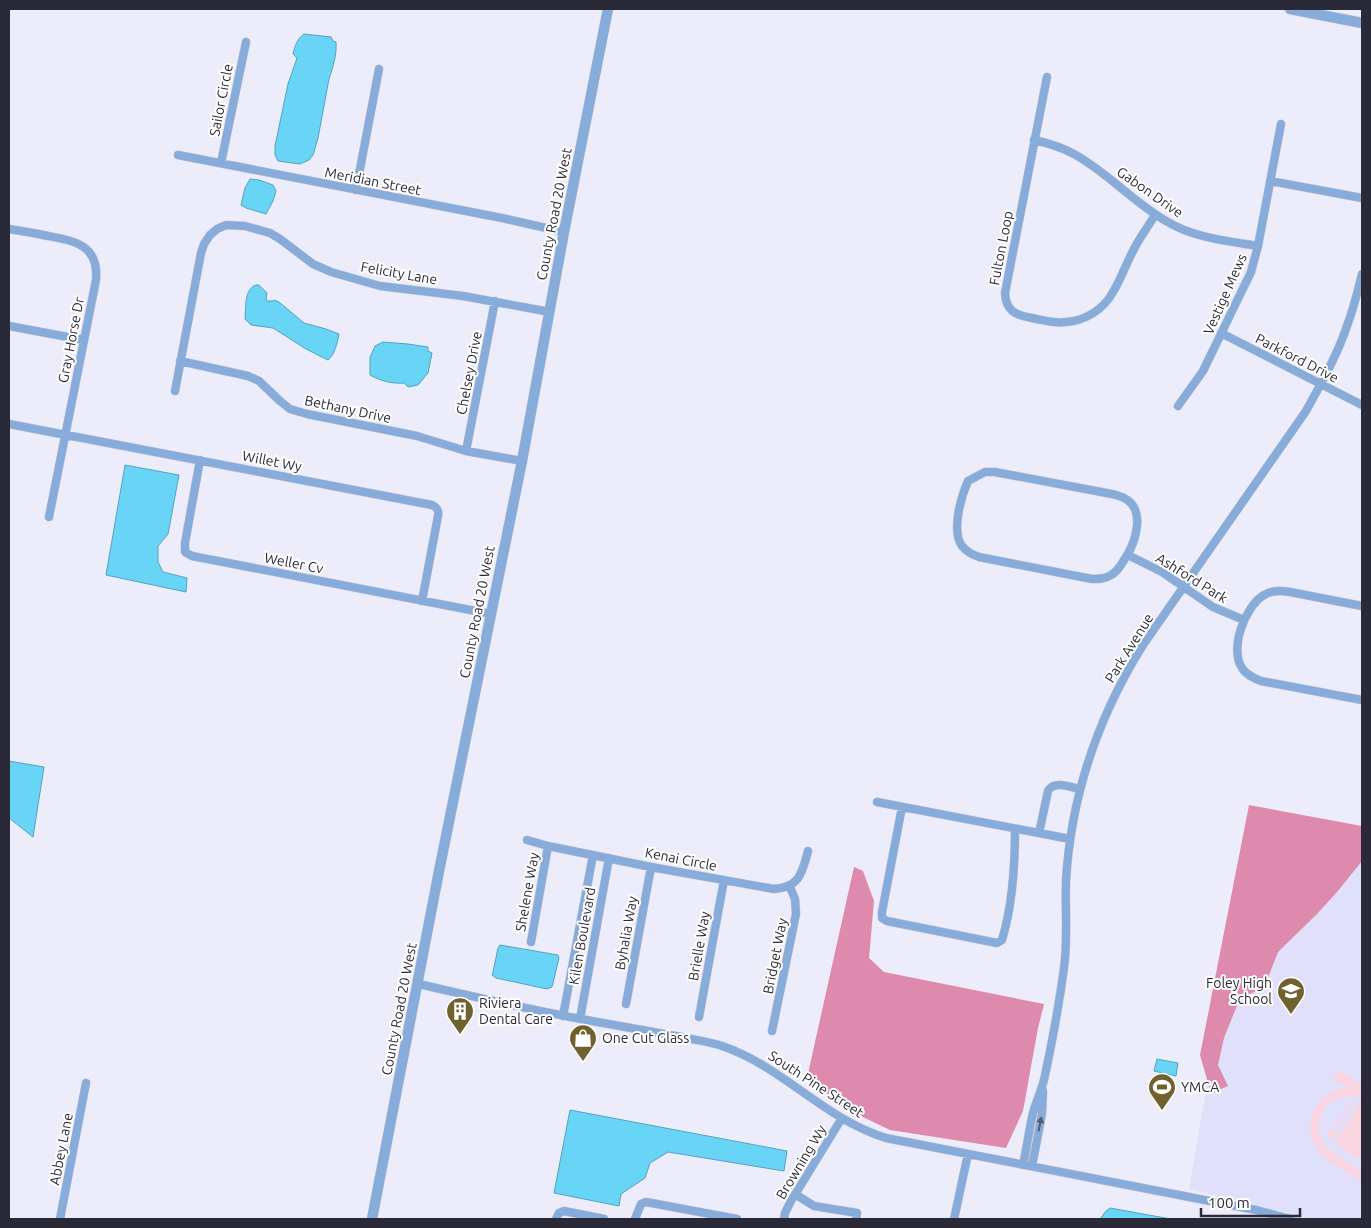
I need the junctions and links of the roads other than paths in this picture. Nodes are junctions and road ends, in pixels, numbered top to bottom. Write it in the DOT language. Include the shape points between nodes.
graph roads {
  1 [pos="608,9"];
  2 [pos="1290,9"];
  3 [pos="1362,23"];
  4 [pos="246,42"];
  5 [pos="379,69"];
  6 [pos="1047,77"];
  7 [pos="1281,124"];
  8 [pos="1034,140"];
  9 [pos="178,155"];
  10 [pos="221,164"];
  11 [pos="1270,181"];
  12 [pos="356,190"];
  13 [pos="1362,198"];
  14 [pos="1155,215"];
  15 [pos="9,229"];
  16 [pos="564,232"];
  17 [pos="1258,246"];
  18 [pos="1362,274"];
  19 [pos="496,301"];
  20 [pos="550,312"];
  21 [pos="9,326"];
  22 [pos="1221,333"];
  23 [pos="84,340"];
  24 [pos="180,362"];
  25 [pos="1321,384"];
  26 [pos="175,391"];
  27 [pos="1362,405"];
  28 [pos="1178,406"];
  29 [pos="9,424"];
  30 [pos="65,434"];
  31 [pos="466,450"];
  32 [pos="200,460"];
  33 [pos="522,461"];
  34 [pos="49,517"];
  35 [pos="1128,555"];
  36 [pos="1183,587"];
  37 [pos="422,601"];
  38 [pos="1362,606"];
  39 [pos="491,614"];
  40 [pos="1244,620"];
  41 [pos="1362,700"];
  42 [pos="1080,789"];
  43 [pos="877,802"];
  44 [pos="902,807"];
  45 [pos="1015,829"];
  46 [pos="1039,833"];
  47 [pos="1070,839"];
  48 [pos="527,840"];
  49 [pos="548,846"];
  50 [pos="808,851"];
  51 [pos="593,855"];
  52 [pos="609,858"];
  53 [pos="651,867"];
  54 [pos="724,880"];
  55 [pos="790,887"];
  56 [pos="579,934"];
  57 [pos="595,937"];
  58 [pos="531,942"];
  59 [pos="418,984"];
  60 [pos="626,1004"];
  61 [pos="563,1016"];
  62 [pos="699,1017"];
  63 [pos="580,1019"];
  64 [pos="772,1031"];
  65 [pos="86,1082"];
  66 [pos="1044,1082"];
  67 [pos="842,1118"];
  68 [pos="968,1154"];
  69 [pos="1023,1165"];
  70 [pos="1032,1166"];
  71 [pos="795,1194"];
  72 [pos="841,1210"];
  73 [pos="60,1219"];
  74 [pos="372,1219"];
  75 [pos="556,1219"];
  76 [pos="604,1219"];
  77 [pos="636,1219"];
  78 [pos="731,1219"];
  79 [pos="784,1219"];
  80 [pos="839,1219"];
  81 [pos="856,1219"];
  82 [pos="954,1219"];
  83 [pos="1290,1219"];
  1 -- 16 [label="street, County Road 20 West"];
  2 -- 3 [label="street"];
  4 -- 10 [label="street, Sailor Circle"];
  5 -- 12 [label="street"];
  6 -- 8 [label="street, Fulton Loop"];
  7 -- 11 [label="street, Vestige Mews"];
  8 -- 14 [label="street, Gabon Drive" via="1064,149 1085,160"];
  8 -- 14 [label="street, Fulton Loop" via="1005,293 1008,307 1014,313 1053,322 1079,320 1091,314 1113,293 1134,248"];
  9 -- 10 [label="street, Meridian Street"];
  10 -- 12 [label="street, Meridian Street"];
  11 -- 13 [label="street"];
  11 -- 17 [label="street, Vestige Mews"];
  12 -- 16 [label="street, Meridian Street"];
  14 -- 17 [label="street, Gabon Drive" via="1192,233"];
  15 -- 23 [label="street, Gray Horse Dr" via="68,240 89,252 96,274"];
  16 -- 20 [label="street, County Road 20 West"];
  17 -- 22 [label="street, Vestige Mews" via="1251,272"];
  18 -- 25 [label="street, Park Avenue" via="1348,324"];
  19 -- 20 [label="street, Felicity Lane"];
  19 -- 24 [label="street, Felicity Lane" via="380,286 313,264 270,233 226,225 210,235 204,244"];
  19 -- 31 [label="street, Chelsey Drive"];
  20 -- 33 [label="street, County Road 20 West"];
  21 -- 23 [label="street"];
  22 -- 25 [label="street, Parkford Drive"];
  22 -- 28 [label="street, Vestige Mews" via="1203,371"];
  23 -- 30 [label="street, Gray Horse Dr"];
  24 -- 26 [label="street, Felicity Lane"];
  24 -- 31 [label="street, Bethany Drive" via="248,376 259,381 290,409 306,414 417,436"];
  25 -- 27 [label="street, Parkford Drive"];
  25 -- 36 [label="street, Park Avenue" via="1306,411"];
  29 -- 30 [label="street, Willet Wy"];
  30 -- 32 [label="street, Willet Wy"];
  30 -- 34 [label="street, Gray Horse Dr"];
  31 -- 33 [label="street, Bethany Drive"];
  32 -- 37 [label="street, Weller Cv" via="185,544 188,554"];
  32 -- 37 [label="street, Willet Wy" via="437,507"];
  33 -- 39 [label="street, County Road 20 West"];
  35 -- 35 [label="street" via="1137,527 1137,507 1124,498 995,472 974,474 963,492 957,527 959,548 979,557 1100,579 1112,575"];
  35 -- 36 [label="street, Ashford Park"];
  36 -- 40 [label="street, Ashford Park" via="1212,607"];
  36 -- 42 [label="street, Park Avenue" via="1114,695"];
  37 -- 39 [label="street, Weller Cv"];
  38 -- 40 [label="street" via="1280,590 1262,596"];
  39 -- 59 [label="street, County Road 20 West"];
  40 -- 41 [label="street" via="1238,655 1242,668 1252,678"];
  42 -- 46 [label="street" via="1056,784 1050,787"];
  42 -- 47 [label="street, Park Avenue"];
  43 -- 44 [label="street"];
  44 -- 45 [label="street"];
  44 -- 45 [label="street" via="882,918 909,926 997,943 1002,940 1011,895"];
  45 -- 46 [label="street"];
  46 -- 47 [label="street"];
  47 -- 66 [label="street, Park Avenue" via="1064,965"];
  48 -- 49 [label="street, Kenai Circle"];
  49 -- 51 [label="street, Kenai Circle"];
  49 -- 58 [label="street, Shelene Way"];
  50 -- 55 [label="street" via="803,872"];
  51 -- 52 [label="street, Kenai Circle"];
  51 -- 56 [label="street, Kilen Boulevard"];
  52 -- 53 [label="street, Kenai Circle"];
  52 -- 57 [label="street, Kilen Boulevard"];
  53 -- 54 [label="street, Kenai Circle"];
  53 -- 60 [label="street, Byhalia Way"];
  54 -- 55 [label="street, Kenai Circle" via="774,889"];
  54 -- 62 [label="street, Brielle Way"];
  55 -- 64 [label="street, Bridget Way" via="796,914"];
  56 -- 57 [label="street"];
  56 -- 61 [label="street, Kilen Boulevard"];
  57 -- 63 [label="street, Kilen Boulevard"];
  59 -- 61 [label="street, South Pine Street"];
  59 -- 74 [label="street, County Road 20 West"];
  61 -- 63 [label="street, South Pine Street"];
  63 -- 67 [label="street, South Pine Street" via="724,1046 758,1062"];
  65 -- 73 [label="street, Abbey Lane"];
  66 -- 69 [label="street, Park Avenue" via="1033,1113"];
  70 -- 66 [label="street, Park Avenue, one-way" via="1042,1114"];
  67 -- 68 [label="street, South Pine Street" via="886,1138"];
  67 -- 71 [label="street, Browning Wy"];
  68 -- 69 [label="street, South Pine Street"];
  68 -- 82 [label="street"];
  69 -- 70 [label="street, South Pine Street"];
  70 -- 83 [label="street, South Pine Street"];
  71 -- 72 [label="street" via="814,1206"];
  71 -- 79 [label="street, Browning Wy"];
  72 -- 80 [label="street"];
  72 -- 81 [label="street" via="857,1213"];
  75 -- 76 [label="street" via="564,1211"];
  77 -- 78 [label="street" via="641,1204 646,1202"];
}
